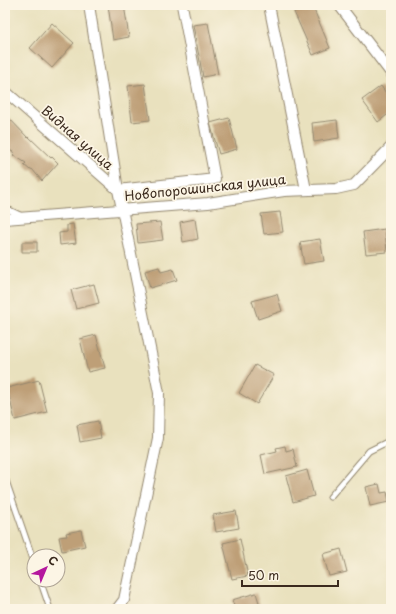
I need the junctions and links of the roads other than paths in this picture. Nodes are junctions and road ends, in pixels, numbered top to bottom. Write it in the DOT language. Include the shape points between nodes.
graph roads {
  1 [pos="89,5"];
  2 [pos="182,5"];
  3 [pos="270,5"];
  4 [pos="340,5"];
  5 [pos="391,73"];
  6 [pos="5,91"];
  7 [pos="391,147"];
  8 [pos="118,190"];
  9 [pos="306,190"];
  10 [pos="5,208"];
  11 [pos="122,210"];
  12 [pos="23,216"];
  13 [pos="5,219"];
  14 [pos="391,440"];
  15 [pos="5,478"];
  16 [pos="330,497"];
  17 [pos="29,548"];
  18 [pos="43,588"];
  19 [pos="50,609"];
  20 [pos="117,609"];
  1 -- 8 [label="street"];
  2 -- 8 [label="street" via="215,179"];
  3 -- 9 [label="street"];
  4 -- 5 [label="street"];
  6 -- 8 [label="street, Видная улица"];
  7 -- 9 [label="street, Новопорошинская улица" via="354,184 336,189"];
  8 -- 11 [label="street"];
  9 -- 11 [label="street, Новопорошинская улица" via="208,203"];
  10 -- 12 [label="lane"];
  11 -- 12 [label="street, Новопорошинская улица"];
  11 -- 20 [label="street" via="159,401 158,438 124,600"];
  12 -- 13 [label="street, Новопорошинская улица"];
  14 -- 16 [label="lane" via="369,451"];
  15 -- 17 [label="lane"];
  18 -- 19 [label="lane"];
}
